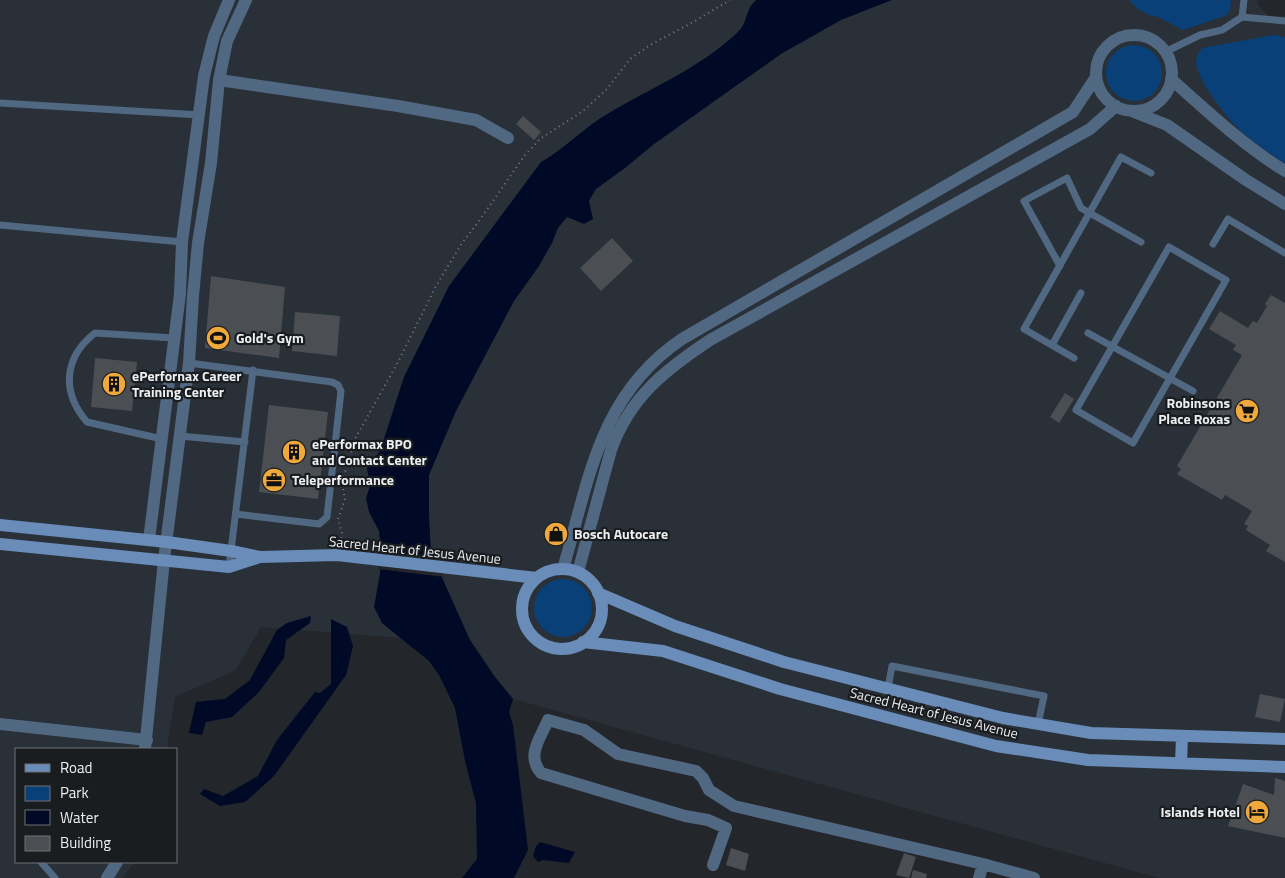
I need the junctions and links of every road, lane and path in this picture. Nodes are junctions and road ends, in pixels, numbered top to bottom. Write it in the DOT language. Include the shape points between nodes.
graph roads {
  1 [pos="230,0"];
  2 [pos="730,0"];
  3 [pos="1244,0"];
  4 [pos="244,3"];
  5 [pos="1242,17"];
  6 [pos="1285,21"];
  7 [pos="1165,52"];
  8 [pos="1096,77"];
  9 [pos="1171,79"];
  10 [pos="220,80"];
  11 [pos="0,102"];
  12 [pos="1116,106"];
  13 [pos="1132,111"];
  14 [pos="200,115"];
  15 [pos="508,138"];
  16 [pos="1285,171"];
  17 [pos="1151,173"];
  18 [pos="1285,204"];
  19 [pos="1090,213"];
  20 [pos="0,225"];
  21 [pos="182,242"];
  22 [pos="1141,242"];
  23 [pos="198,243"];
  24 [pos="1213,244"];
  25 [pos="1285,253"];
  26 [pos="1060,266"];
  27 [pos="1081,292"];
  28 [pos="180,294"];
  29 [pos="193,296"];
  30 [pos="1088,333"];
  31 [pos="174,338"];
  32 [pos="1052,345"];
  33 [pos="1112,346"];
  34 [pos="1074,358"];
  35 [pos="171,361"];
  36 [pos="189,363"];
  37 [pos="253,370"];
  38 [pos="1170,378"];
  39 [pos="1194,391"];
  40 [pos="180,436"];
  41 [pos="162,439"];
  42 [pos="244,442"];
  43 [pos="236,514"];
  44 [pos="0,525"];
  45 [pos="150,540"];
  46 [pos="167,542"];
  47 [pos="0,544"];
  48 [pos="231,551"];
  49 [pos="337,556"];
  50 [pos="260,558"];
  51 [pos="164,560"];
  52 [pos="229,567"];
  53 [pos="563,569"];
  54 [pos="578,572"];
  55 [pos="537,578"];
  56 [pos="598,593"];
  57 [pos="583,642"];
  58 [pos="888,688"];
  59 [pos="0,724"];
  60 [pos="1038,724"];
  61 [pos="1182,737"];
  62 [pos="1285,738"];
  63 [pos="146,745"];
  64 [pos="1181,763"];
  65 [pos="1285,767"];
  66 [pos="734,806"];
  67 [pos="726,828"];
  68 [pos="42,863"];
  69 [pos="117,863"];
  70 [pos="983,864"];
  71 [pos="713,865"];
  72 [pos="55,878"];
  73 [pos="107,878"];
  74 [pos="979,878"];
  75 [pos="1034,878"];
  1 -- 4 [label="street"];
  1 -- 14 [label="street" via="214,36 204,76"];
  2 -- 49 [label="path" via="650,44 630,60 607,89 583,111 540,139 462,243 355,439 348,468 341,479 345,499 338,520 342,533"];
  3 -- 5 [label="lane"];
  4 -- 10 [label="street" via="227,41"];
  5 -- 6 [label="lane"];
  5 -- 7 [label="lane" via="1222,30 1200,35"];
  7 -- 8 [label="street" via="1146,37 1121,37 1104,50"];
  7 -- 9 [label="street" via="1171,67"];
  8 -- 12 [label="street" via="1102,93"];
  8 -- 53 [label="street" via="1073,112 682,339 652,362 627,392 606,429"];
  9 -- 13 [label="street" via="1168,91 1156,104 1145,110"];
  9 -- 16 [label="street"];
  10 -- 15 [label="street" via="476,120"];
  10 -- 23 [label="street"];
  11 -- 14 [label="lane"];
  12 -- 13 [label="street"];
  12 -- 54 [label="street" via="1090,129 710,340 664,372 640,399 618,432"];
  13 -- 18 [label="street" via="1167,125"];
  14 -- 21 [label="street"];
  17 -- 19 [label="lane" via="1121,157"];
  19 -- 22 [label="lane"];
  19 -- 26 [label="lane"];
  19 -- 26 [label="lane" via="1081,208 1067,178 1024,201"];
  20 -- 21 [label="lane"];
  21 -- 23 [label="street"];
  21 -- 28 [label="street"];
  23 -- 29 [label="street"];
  24 -- 25 [label="lane" via="1228,219"];
  26 -- 32 [label="lane" via="1024,329"];
  27 -- 32 [label="lane"];
  28 -- 29 [label="street"];
  28 -- 31 [label="street"];
  29 -- 36 [label="street"];
  30 -- 33 [label="lane"];
  31 -- 35 [label="street"];
  31 -- 41 [label="lane" via="95,332 75,355 70,374 72,400 87,422"];
  32 -- 34 [label="lane"];
  33 -- 38 [label="lane"];
  33 -- 38 [label="lane" via="1076,410 1133,443"];
  33 -- 38 [label="lane" via="1169,247 1226,280"];
  35 -- 36 [label="street"];
  35 -- 41 [label="street"];
  36 -- 37 [label="lane"];
  36 -- 40 [label="street"];
  37 -- 42 [label="lane"];
  37 -- 43 [label="lane" via="338,385 341,391 327,517 319,524"];
  38 -- 39 [label="lane"];
  40 -- 42 [label="lane"];
  40 -- 46 [label="street"];
  41 -- 45 [label="street"];
  42 -- 43 [label="lane"];
  43 -- 48 [label="lane"];
  44 -- 45 [label="main road, Sacred Heart of Jesus Avenue"];
  45 -- 46 [label="main road, Sacred Heart of Jesus Avenue"];
  46 -- 48 [label="main road, Sacred Heart of Jesus Avenue"];
  46 -- 51 [label="street"];
  47 -- 51 [label="main road, Sacred Heart of Jesus Avenue"];
  48 -- 50 [label="main road, Sacred Heart of Jesus Avenue"];
  48 -- 52 [label="lane"];
  49 -- 50 [label="main road, Sacred Heart of Jesus Avenue"];
  49 -- 55 [label="main road, Sacred Heart of Jesus Avenue"];
  50 -- 52 [label="main road, Sacred Heart of Jesus Avenue"];
  51 -- 52 [label="main road, Sacred Heart of Jesus Avenue"];
  51 -- 63 [label="street"];
  53 -- 54 [label="main road"];
  53 -- 55 [label="main road" via="552,570"];
  54 -- 56 [label="main road"];
  55 -- 57 [label="main road" via="528,588 523,607 524,620 530,632 551,647 571,648"];
  56 -- 57 [label="main road" via="602,607 600,620 594,633"];
  56 -- 58 [label="main road, Sacred Heart of Jesus Avenue" via="675,626 784,662"];
  57 -- 64 [label="main road, Sacred Heart of Jesus Avenue" via="663,651 780,689 996,746 1088,760"];
  58 -- 60 [label="main road, Sacred Heart of Jesus Avenue"];
  58 -- 60 [label="lane" via="892,666 1044,696"];
  59 -- 63 [label="street"];
  60 -- 61 [label="main road, Sacred Heart of Jesus Avenue" via="1091,733"];
  61 -- 62 [label="main road, Sacred Heart of Jesus Avenue"];
  61 -- 64 [label="main road"];
  64 -- 65 [label="main road, Sacred Heart of Jesus Avenue"];
  66 -- 67 [label="street"];
  66 -- 67 [label="street" via="709,790 696,771 618,754 584,730 548,720 533,755 534,765 541,773 708,820"];
  66 -- 70 [label="street"];
  67 -- 71 [label="street"];
  68 -- 72 [label="lane"];
  69 -- 73 [label="street"];
  70 -- 74 [label="street"];
  70 -- 75 [label="street"];
}
